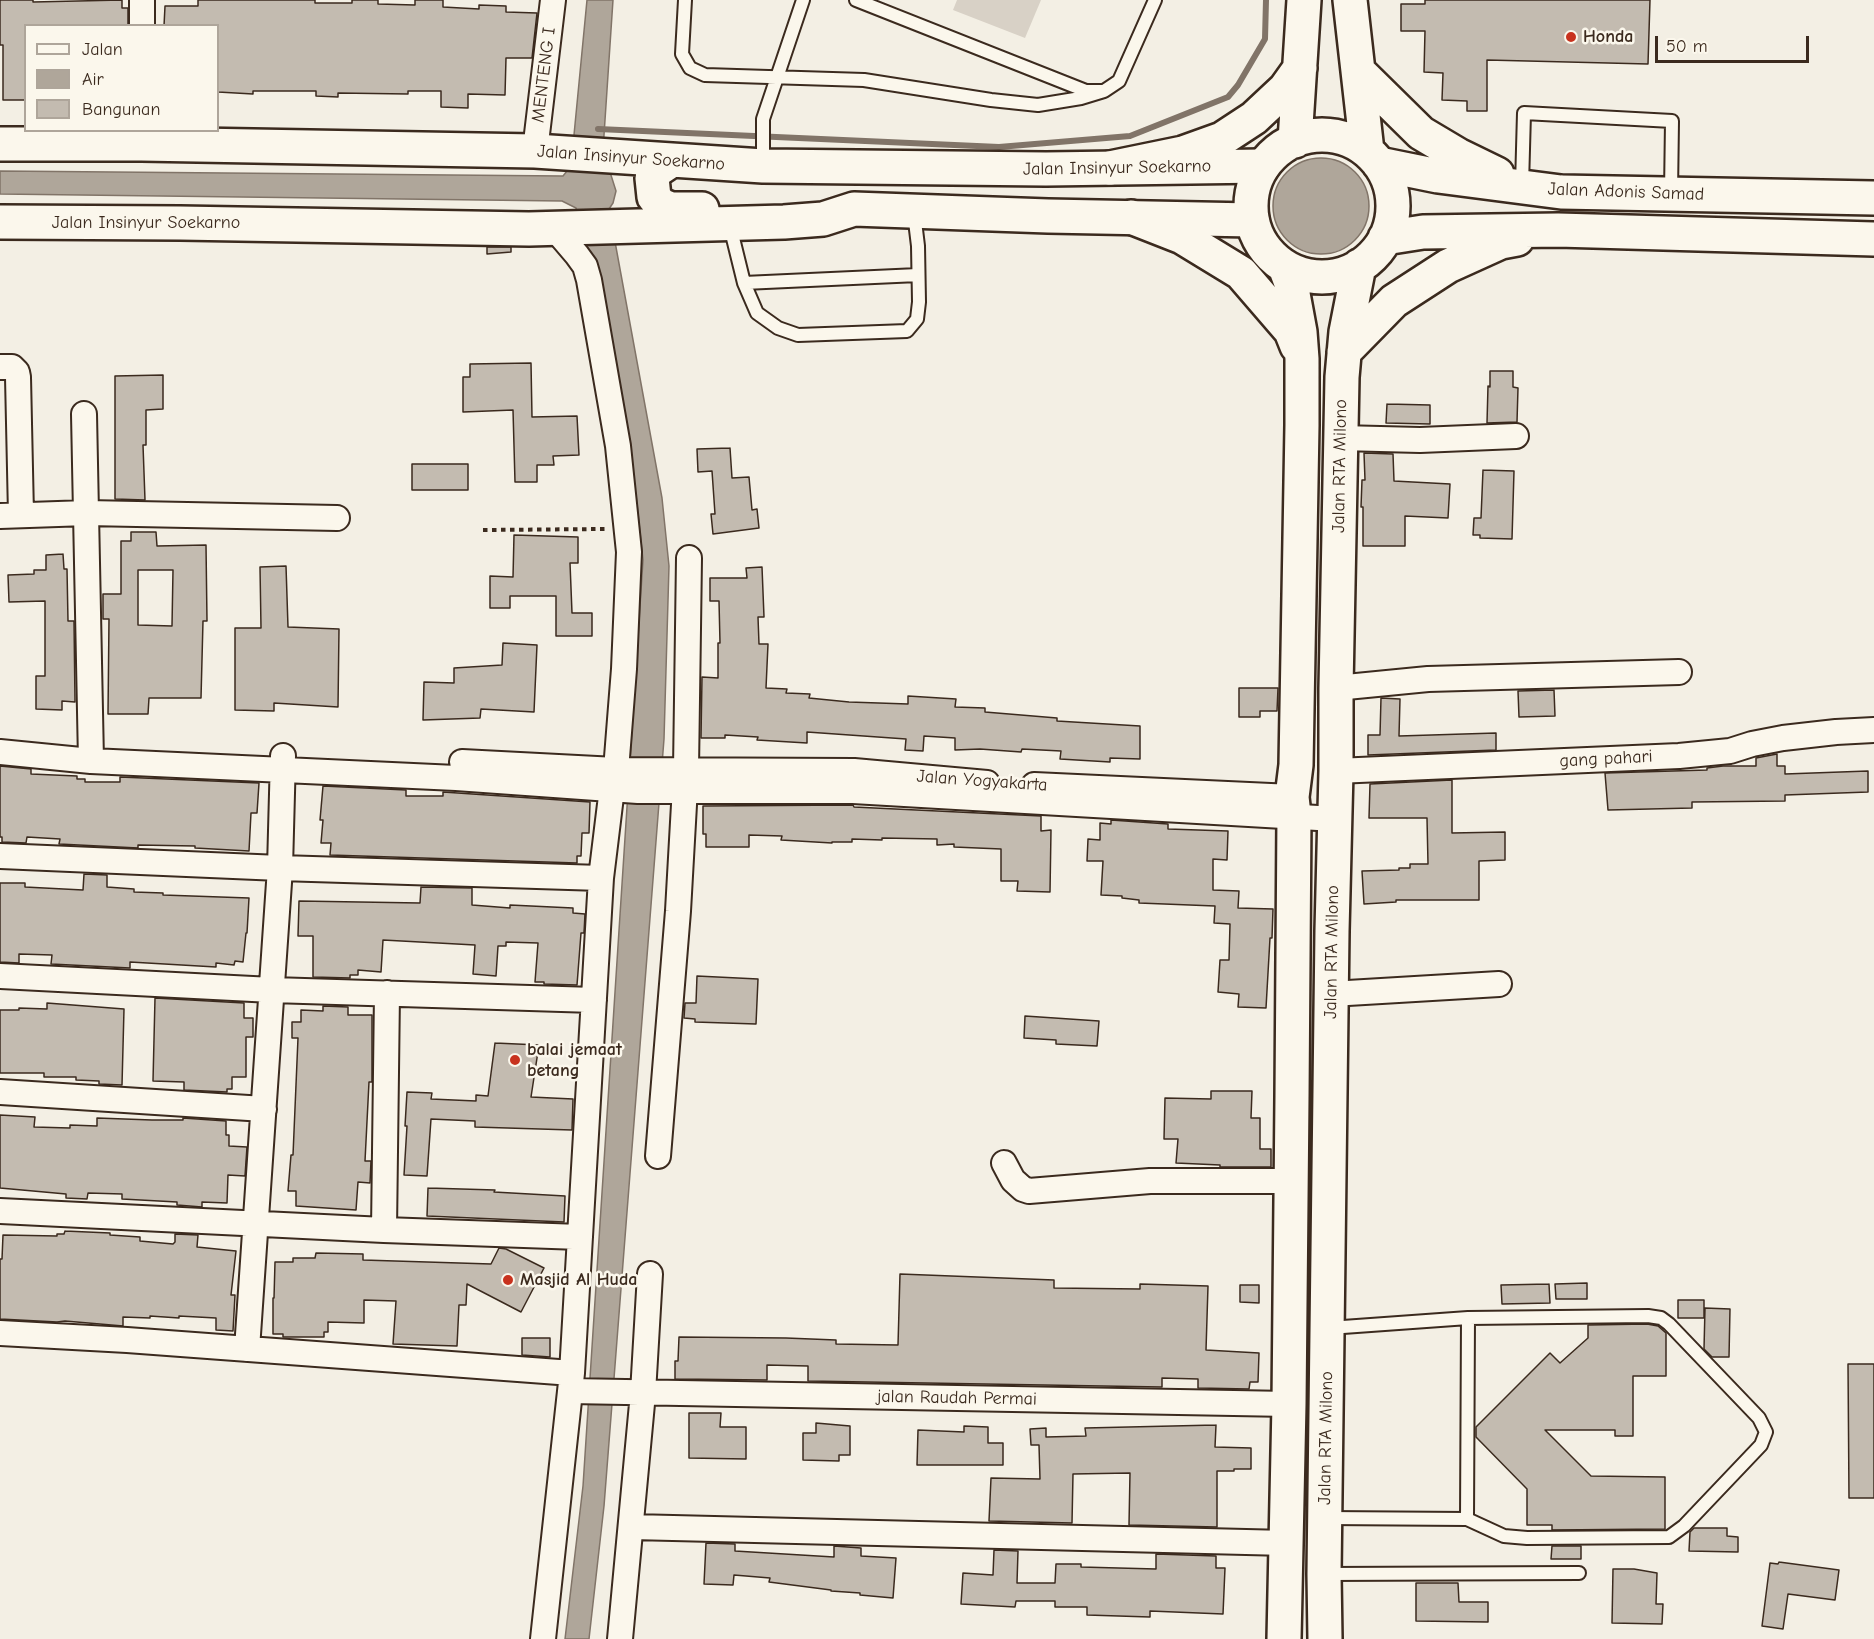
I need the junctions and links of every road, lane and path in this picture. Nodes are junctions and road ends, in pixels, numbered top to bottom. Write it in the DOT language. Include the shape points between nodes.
graph roads {
  1 [pos="142,0"];
  2 [pos="553,0"];
  3 [pos="685,0"];
  4 [pos="803,0"];
  5 [pos="857,0"];
  6 [pos="1155,0"];
  7 [pos="1304,0"];
  8 [pos="1350,0"];
  9 [pos="142,24"];
  10 [pos="1300,68"];
  11 [pos="1358,71"];
  12 [pos="777,77"];
  13 [pos="1104,91"];
  14 [pos="141,137"];
  15 [pos="1294,141"];
  16 [pos="0,144"];
  17 [pos="535,151"];
  18 [pos="594,154"];
  19 [pos="763,158"];
  20 [pos="1373,158"];
  21 [pos="672,160"];
  22 [pos="1263,166"];
  23 [pos="1110,168"];
  24 [pos="1046,169"];
  25 [pos="1522,186"];
  26 [pos="1562,192"];
  27 [pos="1671,194"];
  28 [pos="1874,198"];
  29 [pos="854,209"];
  30 [pos="914,212"];
  31 [pos="1048,216"];
  32 [pos="1131,217"];
  33 [pos="1252,220"];
  34 [pos="0,222"];
  35 [pos="630,223"];
  36 [pos="729,224"];
  37 [pos="571,225"];
  38 [pos="1558,230"];
  39 [pos="1385,238"];
  40 [pos="1874,239"];
  41 [pos="1359,266"];
  42 [pos="1285,267"];
  43 [pos="918,275"];
  44 [pos="744,283"];
  45 [pos="1344,352"];
  46 [pos="1302,359"];
  47 [pos="0,367"];
  48 [pos="84,414"];
  49 [pos="1516,436"];
  50 [pos="1340,438"];
  51 [pos="87,513"];
  52 [pos="10,515"];
  53 [pos="337,518"];
  54 [pos="627,529"];
  55 [pos="483,530"];
  56 [pos="689,558"];
  57 [pos="1679,672"];
  58 [pos="1336,688"];
  59 [pos="1874,730"];
  60 [pos="0,743"];
  61 [pos="0,752"];
  62 [pos="91,754"];
  63 [pos="283,763"];
  64 [pos="1336,771"];
  65 [pos="626,780"];
  66 [pos="679,781"];
  67 [pos="1293,806"];
  68 [pos="1335,819"];
  69 [pos="0,856"];
  70 [pos="280,868"];
  71 [pos="601,878"];
  72 [pos="0,975"];
  73 [pos="1499,984"];
  74 [pos="272,990"];
  75 [pos="387,993"];
  76 [pos="1331,994"];
  77 [pos="594,1000"];
  78 [pos="0,1092"];
  79 [pos="264,1109"];
  80 [pos="1292,1128"];
  81 [pos="1330,1128"];
  82 [pos="658,1156"];
  83 [pos="1004,1163"];
  84 [pos="1291,1180"];
  85 [pos="0,1210"];
  86 [pos="256,1224"];
  87 [pos="384,1230"];
  88 [pos="580,1237"];
  89 [pos="650,1274"];
  90 [pos="1468,1318"];
  91 [pos="1328,1328"];
  92 [pos="0,1333"];
  93 [pos="247,1349"];
  94 [pos="578,1385"];
  95 [pos="634,1393"];
  96 [pos="1289,1404"];
  97 [pos="1325,1518"];
  98 [pos="1467,1519"];
  99 [pos="632,1527"];
  100 [pos="1287,1543"];
  101 [pos="1579,1573"];
  102 [pos="1324,1574"];
  103 [pos="543,1639"];
  104 [pos="620,1639"];
  105 [pos="1284,1639"];
  106 [pos="1325,1639"];
  1 -- 9 [label="street"];
  2 -- 17 [label="street, MENTENG I"];
  3 -- 12 [label="lane" via="682,54 690,68 705,75"];
  4 -- 12 [label="lane"];
  5 -- 13 [label="lane" via="1086,91"];
  6 -- 13 [label="lane" via="1119,81"];
  7 -- 10 [label="main road"];
  8 -- 11 [label="main road"];
  10 -- 15 [label="main road"];
  10 -- 23 [label="main road" via="1254,118 1222,139 1183,153"];
  11 -- 20 [label="main road"];
  11 -- 25 [label="main road" via="1421,133"];
  12 -- 13 [label="lane" via="864,80 1038,105"];
  12 -- 19 [label="lane" via="763,119"];
  14 -- 16 [label="main road, Jalan Insinyur Soekarno"];
  14 -- 17 [label="main road, Jalan Insinyur Soekarno"];
  15 -- 20 [label="main road" via="1332,136 1356,144"];
  15 -- 22 [label="main road"];
  17 -- 18 [label="main road, Jalan Insinyur Soekarno"];
  18 -- 21 [label="main road, Jalan Insinyur Soekarno"];
  18 -- 35 [label="main road" via="624,164 632,175 629,204 623,212"];
  19 -- 21 [label="main road, Jalan Insinyur Soekarno"];
  19 -- 24 [label="main road, Jalan Insinyur Soekarno"];
  20 -- 25 [label="main road, Jalan Adonis Samad" via="1438,176"];
  20 -- 39 [label="main road" via="1386,175 1393,200"];
  21 -- 29 [label="main road" via="657,170 651,186 654,197 671,209"];
  22 -- 23 [label="main road, Jalan Insinyur Soekarno"];
  22 -- 33 [label="main road" via="1252,192"];
  23 -- 24 [label="main road, Jalan Insinyur Soekarno"];
  24 -- 31 [label="main road"];
  25 -- 26 [label="main road, Jalan Adonis Samad"];
  25 -- 27 [label="lane" via="1524,113 1672,121"];
  26 -- 27 [label="main road, Jalan Adonis Samad"];
  26 -- 38 [label="main road"];
  27 -- 28 [label="main road, Jalan Adonis Samad"];
  29 -- 30 [label="main road"];
  29 -- 36 [label="main road, Jalan Insinyur Soekarno" via="823,219"];
  30 -- 31 [label="main road"];
  30 -- 43 [label="lane"];
  31 -- 32 [label="main road"];
  32 -- 33 [label="main road"];
  32 -- 46 [label="main road" via="1182,237 1241,273 1292,331"];
  33 -- 42 [label="main road" via="1267,252"];
  34 -- 37 [label="main road, Jalan Insinyur Soekarno"];
  35 -- 36 [label="main road, Jalan Insinyur Soekarno"];
  35 -- 37 [label="main road, Jalan Insinyur Soekarno"];
  36 -- 44 [label="lane"];
  37 -- 54 [label="street" via="577,255 589,280 618,446"];
  38 -- 39 [label="main road" via="1423,232"];
  38 -- 40 [label="main road"];
  38 -- 45 [label="main road" via="1501,242 1448,266 1394,301"];
  39 -- 41 [label="main road" via="1370,259"];
  41 -- 42 [label="main road" via="1322,277"];
  41 -- 45 [label="main road, Jalan RTA Milono"];
  42 -- 46 [label="main road, Jalan RTA Milono" via="1297,306"];
  43 -- 44 [label="lane"];
  43 -- 44 [label="lane" via="917,319 908,331 798,335 778,328 757,313"];
  45 -- 50 [label="main road, Jalan RTA Milono"];
  46 -- 67 [label="main road, Jalan RTA Milono"];
  47 -- 52 [label="street" via="12,367 18,377"];
  48 -- 51 [label="street"];
  49 -- 50 [label="street"];
  50 -- 58 [label="main road, Jalan RTA Milono"];
  51 -- 52 [label="street"];
  51 -- 53 [label="street"];
  51 -- 62 [label="street"];
  54 -- 55 [label="path"];
  54 -- 65 [label="street"];
  56 -- 66 [label="street"];
  57 -- 58 [label="street" via="1428,679"];
  58 -- 64 [label="main road, Jalan RTA Milono"];
  59 -- 64 [label="street, gang pahari" via="1783,738 1730,751 1679,756"];
  60 -- 62 [label="street" via="28,743"];
  61 -- 62 [label="street"];
  62 -- 63 [label="street"];
  63 -- 65 [label="street" via="456,778"];
  63 -- 70 [label="street"];
  64 -- 68 [label="main road, Jalan RTA Milono"];
  65 -- 66 [label="street"];
  65 -- 71 [label="street"];
  66 -- 67 [label="street" via="1164,810"];
  66 -- 82 [label="street" via="678,911"];
  67 -- 68 [label="street"];
  67 -- 80 [label="main road, Jalan RTA Milono"];
  68 -- 76 [label="main road, Jalan RTA Milono"];
  69 -- 70 [label="street"];
  70 -- 71 [label="street"];
  70 -- 74 [label="street"];
  71 -- 77 [label="street"];
  72 -- 74 [label="street"];
  73 -- 76 [label="street"];
  74 -- 75 [label="street"];
  74 -- 79 [label="street"];
  75 -- 77 [label="street"];
  75 -- 87 [label="street"];
  76 -- 81 [label="main road, Jalan RTA Milono"];
  77 -- 88 [label="street"];
  78 -- 79 [label="street"];
  79 -- 86 [label="street"];
  80 -- 81 [label="main road"];
  80 -- 84 [label="main road, Jalan RTA Milono"];
  81 -- 91 [label="main road, Jalan RTA Milono"];
  83 -- 84 [label="street" via="1013,1180 1029,1191 1150,1181"];
  84 -- 96 [label="main road, Jalan RTA Milono"];
  85 -- 86 [label="street"];
  86 -- 87 [label="street"];
  86 -- 93 [label="street"];
  87 -- 88 [label="street"];
  88 -- 94 [label="street"];
  89 -- 95 [label="street"];
  90 -- 91 [label="lane"];
  90 -- 98 [label="lane"];
  90 -- 98 [label="lane" via="1661,1318 1759,1418 1766,1432 1761,1445 1669,1537 1504,1536"];
  91 -- 97 [label="main road, Jalan RTA Milono"];
  92 -- 93 [label="street, jalan Raudah Permai"];
  93 -- 94 [label="street, jalan Raudah Permai"];
  94 -- 95 [label="street, jalan Raudah Permai"];
  94 -- 103 [label="street"];
  95 -- 96 [label="street, jalan Raudah Permai"];
  95 -- 99 [label="street"];
  96 -- 100 [label="main road, Jalan RTA Milono"];
  97 -- 98 [label="lane"];
  97 -- 102 [label="main road, Jalan RTA Milono"];
  99 -- 100 [label="street"];
  99 -- 104 [label="street"];
  100 -- 105 [label="main road, Jalan RTA Milono"];
  101 -- 102 [label="lane"];
  102 -- 106 [label="main road, Jalan RTA Milono"];
}
